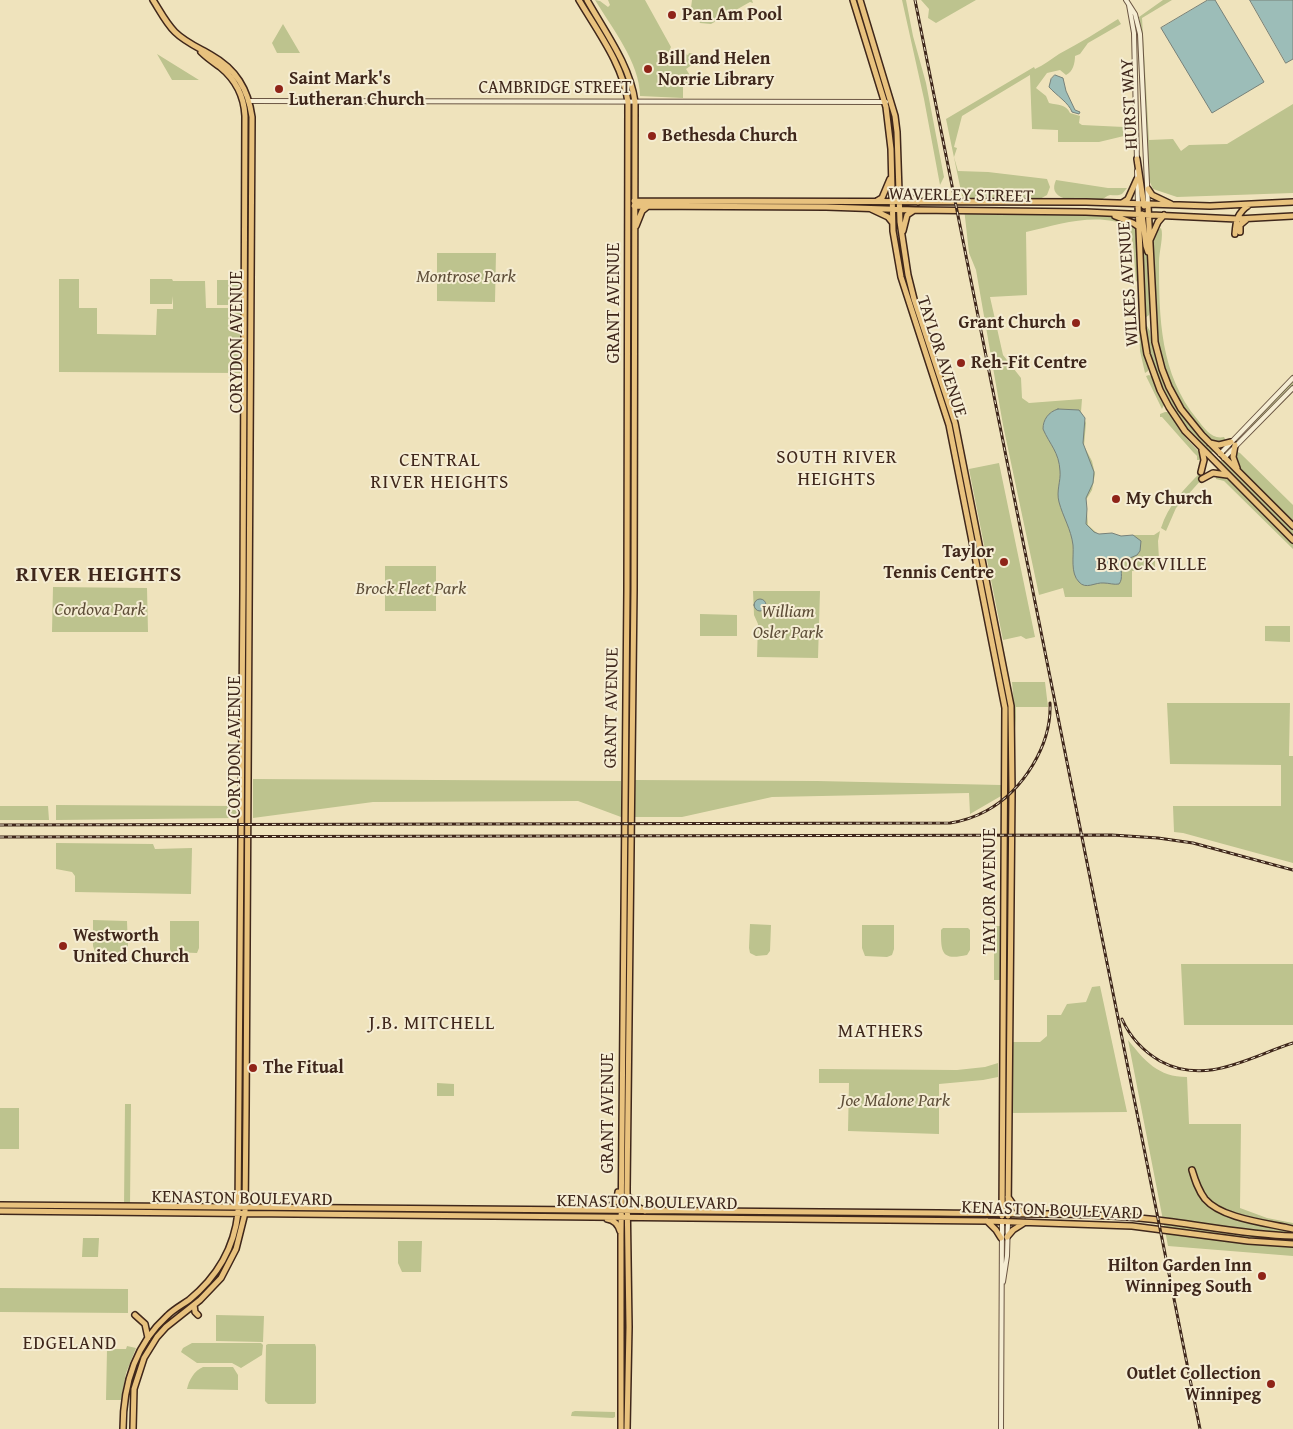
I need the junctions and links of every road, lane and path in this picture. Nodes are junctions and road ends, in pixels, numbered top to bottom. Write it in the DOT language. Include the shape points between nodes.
graph roads {
  1 [pos="153,0"];
  2 [pos="579,0"];
  3 [pos="587,0"];
  4 [pos="853,0"];
  5 [pos="860,0"];
  6 [pos="1126,0"];
  7 [pos="1129,5"];
  8 [pos="199,49"];
  9 [pos="249,101"];
  10 [pos="628,102"];
  11 [pos="635,102"];
  12 [pos="885,102"];
  13 [pos="891,102"];
  14 [pos="1137,159"];
  15 [pos="891,177"];
  16 [pos="1137,179"];
  17 [pos="898,187"];
  18 [pos="1148,189"];
  19 [pos="877,201"];
  20 [pos="892,202"];
  21 [pos="898,202"];
  22 [pos="918,202"];
  23 [pos="1293,202"];
  24 [pos="628,203"];
  25 [pos="635,203"];
  26 [pos="1122,203"];
  27 [pos="1143,204"];
  28 [pos="1250,204"];
  29 [pos="1174,205"];
  30 [pos="648,206"];
  31 [pos="868,208"];
  32 [pos="892,209"];
  33 [pos="899,209"];
  34 [pos="915,210"];
  35 [pos="1108,213"];
  36 [pos="1140,215"];
  37 [pos="1164,215"];
  38 [pos="1148,216"];
  39 [pos="1293,216"];
  40 [pos="1222,218"];
  41 [pos="1237,219"];
  42 [pos="1248,219"];
  43 [pos="892,222"];
  44 [pos="1139,227"];
  45 [pos="635,229"];
  46 [pos="1237,233"];
  47 [pos="902,236"];
  48 [pos="1149,242"];
  49 [pos="1150,255"];
  50 [pos="1293,378"];
  51 [pos="1293,388"];
  52 [pos="1210,443"];
  53 [pos="1233,444"];
  54 [pos="1201,449"];
  55 [pos="1222,456"];
  56 [pos="1238,471"];
  57 [pos="1201,472"];
  58 [pos="1227,475"];
  59 [pos="1202,479"];
  60 [pos="962,488"];
  61 [pos="970,496"];
  62 [pos="1293,526"];
  63 [pos="1293,540"];
  64 [pos="1192,1170"];
  65 [pos="622,1172"];
  66 [pos="627,1190"];
  67 [pos="1008,1197"];
  68 [pos="1002,1201"];
  69 [pos="0,1205"];
  70 [pos="600,1210"];
  71 [pos="0,1211"];
  72 [pos="238,1211"];
  73 [pos="245,1211"];
  74 [pos="621,1214"];
  75 [pos="628,1214"];
  76 [pos="644,1214"];
  77 [pos="988,1214"];
  78 [pos="1005,1214"];
  79 [pos="1025,1214"];
  80 [pos="588,1216"];
  81 [pos="987,1221"];
  82 [pos="1005,1222"];
  83 [pos="1024,1223"];
  84 [pos="1293,1229"];
  85 [pos="621,1236"];
  86 [pos="1293,1236"];
  87 [pos="1007,1237"];
  88 [pos="1001,1238"];
  89 [pos="1293,1244"];
  90 [pos="627,1250"];
  91 [pos="1000,1298"];
  92 [pos="185,1302"];
  93 [pos="192,1306"];
  94 [pos="135,1315"];
  95 [pos="198,1315"];
  96 [pos="160,1323"];
  97 [pos="165,1328"];
  98 [pos="148,1338"];
  99 [pos="123,1429"];
  100 [pos="133,1429"];
  101 [pos="621,1429"];
  102 [pos="627,1429"];
  103 [pos="1001,1429"];
  1 -- 8 [label="main road, CORYDON AVENUE" via="175,33"];
  2 -- 10 [label="main road, GRANT AVENUE" via="617,66"];
  3 -- 11 [label="main road, GRANT AVENUE" via="623,62"];
  4 -- 12 [label="main road, TAYLOR AVENUE"];
  5 -- 13 [label="main road, TAYLOR AVENUE"];
  6 -- 7 [label="street, HURST WAY"];
  7 -- 14 [label="street, HURST WAY" via="1134,33"];
  7 -- 18 [label="street, HURST WAY" via="1140,34"];
  8 -- 9 [label="main road, CORYDON AVENUE" via="224,63 237,75"];
  8 -- 72 [label="main road, CORYDON AVENUE" via="232,79 242,96 245,116"];
  9 -- 10 [label="street, CAMBRIDGE STREET"];
  9 -- 73 [label="main road, CORYDON AVENUE" via="252,117 251,453"];
  10 -- 11 [label="street, CAMBRIDGE STREET"];
  10 -- 24 [label="main road, GRANT AVENUE"];
  11 -- 12 [label="street, CAMBRIDGE STREET"];
  11 -- 25 [label="main road, GRANT AVENUE"];
  12 -- 13 [label="street, CAMBRIDGE STREET"];
  12 -- 15 [label="main road, TAYLOR AVENUE"];
  13 -- 17 [label="main road, TAYLOR AVENUE" via="897,132"];
  14 -- 16 [label="street, HURST WAY"];
  14 -- 27 [label="main road"];
  15 -- 19 [label="main road" via="882,198"];
  15 -- 20 [label="main road, TAYLOR AVENUE"];
  16 -- 26 [label="main road" via="1128,199"];
  16 -- 27 [label="street, HURST WAY"];
  17 -- 21 [label="main road, TAYLOR AVENUE"];
  17 -- 22 [label="main road"];
  18 -- 27 [label="street, HURST WAY"];
  18 -- 29 [label="main road" via="1152,195"];
  19 -- 20 [label="main road, WAVERLEY STREET"];
  19 -- 25 [label="main road, WAVERLEY STREET"];
  20 -- 21 [label="main road, WAVERLEY STREET"];
  20 -- 32 [label="main road, TAYLOR AVENUE"];
  21 -- 22 [label="main road, WAVERLEY STREET"];
  21 -- 33 [label="main road, TAYLOR AVENUE"];
  22 -- 26 [label="main road, WAVERLEY STREET"];
  23 -- 28 [label="main road, WAVERLEY STREET"];
  24 -- 25 [label="main road, WAVERLEY STREET"];
  24 -- 65 [label="main road, GRANT AVENUE"];
  25 -- 30 [label="main road, WAVERLEY STREET"];
  25 -- 45 [label="main road, GRANT AVENUE"];
  26 -- 27 [label="main road, WAVERLEY STREET"];
  27 -- 29 [label="main road, WAVERLEY STREET"];
  27 -- 36 [label="main road, WILKES AVENUE"];
  27 -- 38 [label="main road, WILKES AVENUE"];
  28 -- 29 [label="main road, WAVERLEY STREET"];
  28 -- 41 [label="main road" via="1240,210"];
  30 -- 31 [label="main road, WAVERLEY STREET"];
  30 -- 45 [label="main road" via="642,211"];
  31 -- 32 [label="main road, WAVERLEY STREET"];
  31 -- 43 [label="main road"];
  32 -- 33 [label="main road, WAVERLEY STREET"];
  32 -- 43 [label="main road, TAYLOR AVENUE"];
  33 -- 34 [label="main road, WAVERLEY STREET"];
  33 -- 47 [label="main road, TAYLOR AVENUE"];
  34 -- 35 [label="main road, WAVERLEY STREET"];
  34 -- 47 [label="main road" via="907,215"];
  35 -- 36 [label="main road, WAVERLEY STREET"];
  35 -- 44 [label="main road"];
  36 -- 38 [label="main road, WAVERLEY STREET"];
  36 -- 44 [label="main road, WILKES AVENUE"];
  36 -- 49 [label="main road"];
  37 -- 38 [label="main road, WAVERLEY STREET"];
  37 -- 40 [label="main road, WAVERLEY STREET"];
  37 -- 48 [label="main road"];
  38 -- 48 [label="main road, WILKES AVENUE"];
  39 -- 42 [label="main road, WAVERLEY STREET"];
  40 -- 41 [label="main road, WAVERLEY STREET"];
  40 -- 46 [label="main road"];
  41 -- 42 [label="main road, WAVERLEY STREET"];
  41 -- 46 [label="main road"];
  42 -- 46 [label="main road" via="1240,225"];
  43 -- 60 [label="main road, TAYLOR AVENUE" via="903,285 947,416"];
  44 -- 54 [label="main road, WILKES AVENUE" via="1143,329 1152,371 1168,407"];
  45 -- 66 [label="main road, GRANT AVENUE"];
  47 -- 61 [label="main road, TAYLOR AVENUE" via="912,292 955,422"];
  48 -- 49 [label="main road, WILKES AVENUE"];
  49 -- 52 [label="main road, WILKES AVENUE" via="1155,342 1162,369 1181,409"];
  50 -- 53 [label="street"];
  51 -- 53 [label="street"];
  52 -- 53 [label="main road"];
  52 -- 55 [label="main road, WILKES AVENUE"];
  53 -- 55 [label="street"];
  53 -- 56 [label="main road"];
  54 -- 57 [label="main road" via="1204,460"];
  54 -- 58 [label="main road, WILKES AVENUE"];
  55 -- 56 [label="main road, WILKES AVENUE"];
  56 -- 62 [label="main road, WILKES AVENUE"];
  58 -- 59 [label="main road" via="1213,473"];
  58 -- 63 [label="main road, WILKES AVENUE"];
  60 -- 61 [label="street"];
  60 -- 68 [label="main road, TAYLOR AVENUE" via="1005,708"];
  61 -- 67 [label="main road, TAYLOR AVENUE" via="1012,720"];
  64 -- 84 [label="main road" via="1203,1197 1217,1208 1242,1218"];
  65 -- 70 [label="main road" via="617,1200"];
  65 -- 74 [label="main road, GRANT AVENUE"];
  66 -- 75 [label="main road, GRANT AVENUE"];
  66 -- 76 [label="main road" via="630,1200"];
  67 -- 78 [label="main road, TAYLOR AVENUE"];
  67 -- 79 [label="main road"];
  68 -- 77 [label="main road"];
  68 -- 78 [label="main road, TAYLOR AVENUE"];
  69 -- 72 [label="main road, KENASTON BOULEVARD"];
  70 -- 73 [label="main road, KENASTON BOULEVARD"];
  70 -- 74 [label="main road, KENASTON BOULEVARD"];
  71 -- 72 [label="main road, KENASTON BOULEVARD"];
  72 -- 73 [label="main road, KENASTON BOULEVARD"];
  72 -- 92 [label="main road, CORYDON AVENUE" via="234,1237 222,1264 210,1281"];
  73 -- 80 [label="main road, KENASTON BOULEVARD"];
  73 -- 93 [label="main road, CORYDON AVENUE" via="231,1261 221,1278"];
  74 -- 75 [label="main road, KENASTON BOULEVARD"];
  74 -- 80 [label="main road, KENASTON BOULEVARD"];
  74 -- 85 [label="main road, GRANT AVENUE"];
  75 -- 76 [label="main road, KENASTON BOULEVARD"];
  75 -- 90 [label="main road, GRANT AVENUE"];
  76 -- 77 [label="main road, KENASTON BOULEVARD"];
  76 -- 81 [label="main road, KENASTON BOULEVARD"];
  76 -- 90 [label="main road" via="631,1226"];
  77 -- 78 [label="main road, KENASTON BOULEVARD"];
  78 -- 79 [label="main road, KENASTON BOULEVARD"];
  78 -- 82 [label="main road, TAYLOR AVENUE"];
  79 -- 86 [label="main road, KENASTON BOULEVARD" via="1131,1218 1251,1234"];
  80 -- 85 [label="main road" via="613,1220"];
  81 -- 82 [label="main road, KENASTON BOULEVARD"];
  81 -- 88 [label="main road"];
  82 -- 83 [label="main road, KENASTON BOULEVARD"];
  82 -- 87 [label="street, TAYLOR AVENUE"];
  82 -- 88 [label="street, TAYLOR AVENUE"];
  83 -- 87 [label="main road"];
  83 -- 89 [label="main road, KENASTON BOULEVARD" via="1132,1226"];
  85 -- 101 [label="main road, GRANT AVENUE"];
  87 -- 91 [label="street, TAYLOR AVENUE"];
  88 -- 91 [label="street, TAYLOR AVENUE"];
  90 -- 102 [label="main road, GRANT AVENUE"];
  91 -- 103 [label="street, TAYLOR AVENUE"];
  92 -- 93 [label="main road"];
  92 -- 96 [label="main road, CORYDON AVENUE"];
  93 -- 95 [label="main road"];
  93 -- 97 [label="main road, CORYDON AVENUE"];
  94 -- 98 [label="main road" via="145,1324"];
  96 -- 97 [label="main road"];
  96 -- 98 [label="main road, CORYDON AVENUE"];
  97 -- 100 [label="main road, CORYDON AVENUE" via="150,1347 138,1373 134,1389"];
  98 -- 99 [label="main road, CORYDON AVENUE" via="137,1355 126,1388"];
}
